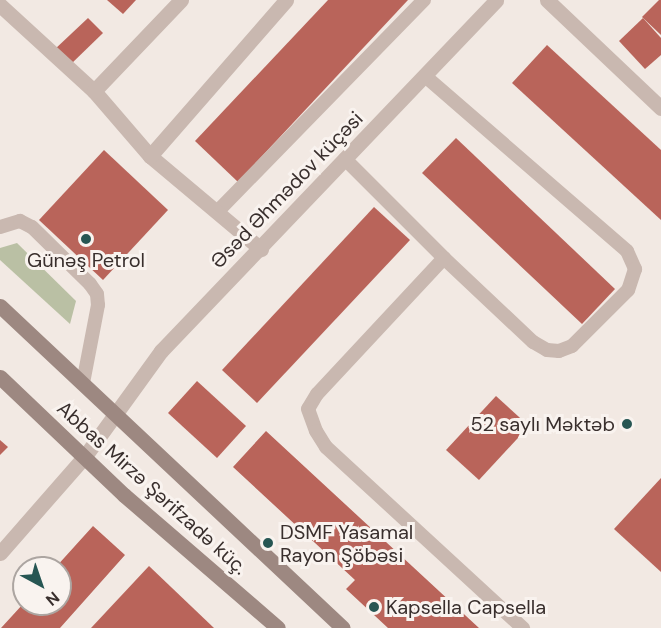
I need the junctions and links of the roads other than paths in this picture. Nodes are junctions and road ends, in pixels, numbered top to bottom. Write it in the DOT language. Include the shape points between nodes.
graph roads {
  1 [pos="181,0"];
  2 [pos="286,0"];
  3 [pos="424,0"];
  4 [pos="496,0"];
  5 [pos="547,0"];
  6 [pos="0,5"];
  7 [pos="425,76"];
  8 [pos="94,91"];
  9 [pos="661,108"];
  10 [pos="150,156"];
  11 [pos="345,159"];
  12 [pos="218,211"];
  13 [pos="0,227"];
  14 [pos="261,249"];
  15 [pos="444,258"];
  16 [pos="0,306"];
  17 [pos="0,377"];
  18 [pos="83,383"];
  19 [pos="116,414"];
  20 [pos="84,456"];
  21 [pos="0,553"];
  22 [pos="278,628"];
  23 [pos="343,628"];
  24 [pos="523,628"];
  1 -- 8 [label="street"];
  2 -- 10 [label="street"];
  3 -- 12 [label="lane"];
  4 -- 7 [label="street, Əsəd Əhmədov küçəsi"];
  5 -- 9 [label="street"];
  6 -- 8 [label="street"];
  7 -- 11 [label="street, Əsəd Əhmədov küçəsi"];
  7 -- 15 [label="lane" via="627,251 635,269 628,290 572,346 559,351 533,342"];
  8 -- 10 [label="street"];
  10 -- 12 [label="street"];
  11 -- 14 [label="street, Əsəd Əhmədov küçəsi"];
  11 -- 15 [label="lane"];
  12 -- 14 [label="street"];
  13 -- 18 [label="lane" via="20,221 32,227 97,294"];
  14 -- 19 [label="street, Əsəd Əhmədov küçəsi" via="161,351"];
  15 -- 24 [label="lane" via="317,394 308,409 326,447"];
  16 -- 18 [label="main road, Abbas Mirzə Şərifzadə küç."];
  17 -- 20 [label="main road, Abbas Mirzə Şərifzadə küç."];
  18 -- 19 [label="main road, Abbas Mirzə Şərifzadə küç."];
  19 -- 20 [label="street, Əsəd Əhmədov küçəsi"];
  19 -- 23 [label="main road, Abbas Mirzə Şərifzadə küç."];
  20 -- 21 [label="street, Əsəd Əhmədov küçəsi"];
  20 -- 22 [label="main road, Abbas Mirzə Şərifzadə küç."];
}
